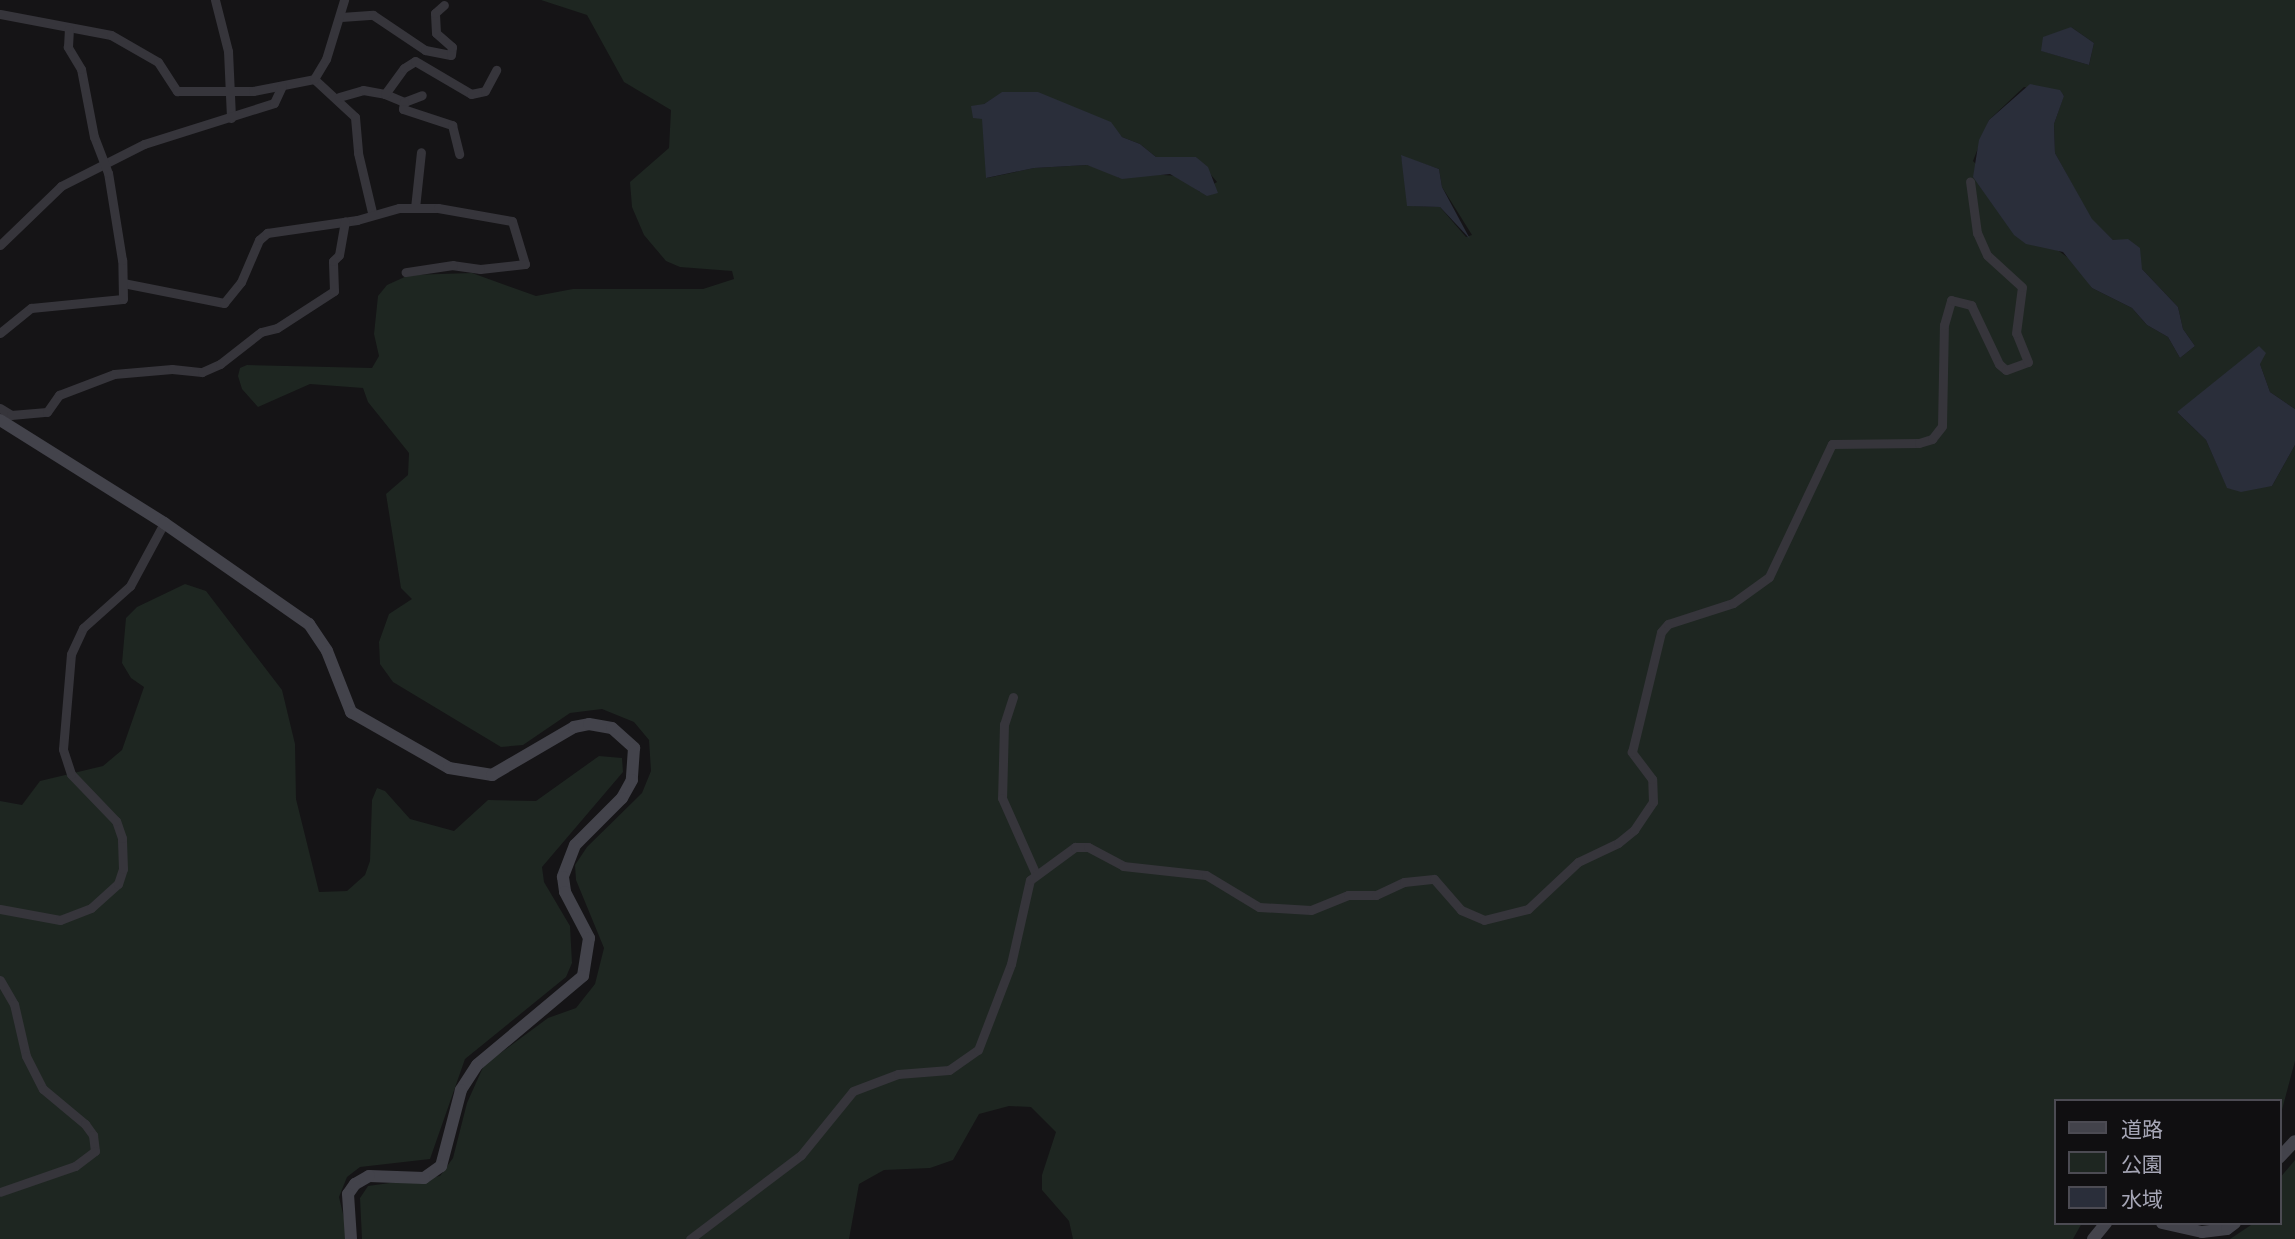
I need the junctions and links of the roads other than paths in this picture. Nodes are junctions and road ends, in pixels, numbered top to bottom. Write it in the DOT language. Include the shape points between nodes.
graph roads {
  1 [pos="215,0"];
  2 [pos="344,0"];
  3 [pos="444,5"];
  4 [pos="0,13"];
  5 [pos="341,17"];
  6 [pos="69,29"];
  7 [pos="425,50"];
  8 [pos="415,61"];
  9 [pos="496,70"];
  10 [pos="314,79"];
  11 [pos="282,86"];
  12 [pos="228,92"];
  13 [pos="385,94"];
  14 [pos="422,95"];
  15 [pos="338,97"];
  16 [pos="404,102"];
  17 [pos="231,118"];
  18 [pos="421,152"];
  19 [pos="459,154"];
  20 [pos="103,163"];
  21 [pos="1970,181"];
  22 [pos="415,208"];
  23 [pos="372,212"];
  24 [pos="345,222"];
  25 [pos="0,246"];
  26 [pos="406,272"];
  27 [pos="123,283"];
  28 [pos="0,333"];
  29 [pos="0,408"];
  30 [pos="0,419"];
  31 [pos="164,523"];
  32 [pos="1013,697"];
  33 [pos="1035,872"];
  34 [pos="0,909"];
  35 [pos="0,980"];
  36 [pos="2295,1141"];
  37 [pos="2281,1156"];
  38 [pos="0,1192"];
  39 [pos="2104,1225"];
  40 [pos="2171,1225"];
  41 [pos="2232,1225"];
  42 [pos="351,1239"];
  43 [pos="690,1239"];
  44 [pos="2092,1239"];
  1 -- 12 [label="street" via="228,51"];
  2 -- 5 [label="street"];
  3 -- 7 [label="street" via="435,13 436,33 452,47 451,55"];
  4 -- 6 [label="street"];
  5 -- 7 [label="street" via="373,15"];
  5 -- 10 [label="street"];
  6 -- 12 [label="street" via="111,36 136,47 158,62 177,91"];
  6 -- 20 [label="street" via="68,47 72,61 81,69"];
  7 -- 8 [label="street"];
  8 -- 9 [label="street" via="471,94 485,91"];
  8 -- 13 [label="street"];
  10 -- 11 [label="street"];
  10 -- 15 [label="street"];
  11 -- 12 [label="street"];
  11 -- 17 [label="street" via="274,103"];
  12 -- 17 [label="street"];
  13 -- 15 [label="street" via="363,90"];
  13 -- 16 [label="street"];
  14 -- 16 [label="street"];
  15 -- 23 [label="street" via="355,117"];
  16 -- 19 [label="street" via="403,109 452,125"];
  17 -- 20 [label="street" via="144,144"];
  18 -- 22 [label="street"];
  20 -- 25 [label="street" via="61,186"];
  20 -- 27 [label="street"];
  21 -- 33 [label="street" via="1976,233 1987,255 2022,287 2015,320 2028,362 2006,369 1999,364 1971,305 1951,300 1944,325 1942,426 1932,439 1832,444 1769,577 1733,603 1668,624 1661,632 1632,752 1652,779 1653,802 1618,844 1578,862 1528,909 1484,920 1461,910 1434,879 1404,882 1376,895 1348,895 1311,910 1255,906 1206,875 1123,866 1088,847 1075,847"];
  22 -- 23 [label="street"];
  22 -- 26 [label="street" via="512,221 524,264 480,269 453,265"];
  23 -- 24 [label="street"];
  24 -- 27 [label="street" via="267,233 259,240 242,282 224,303"];
  24 -- 29 [label="street" via="339,255 333,261 334,291 277,328 261,332 220,364 202,372 172,369 114,374 59,395 47,412 11,415"];
  27 -- 28 [label="street" via="123,299 31,308"];
  30 -- 31 [label="street"];
  31 -- 34 [label="street" via="130,586 83,628 71,653 63,750 71,774 116,821 123,869 118,884 91,908 60,920"];
  31 -- 42 [label="street" via="309,624 327,651 351,712 449,768 492,775 574,727 589,724 612,728 634,748 632,780 622,798 575,845 563,877 565,892 589,938 583,976 477,1065 461,1090 441,1167 424,1178 369,1176 355,1184 348,1194"];
  32 -- 33 [label="street" via="1004,724 1002,798"];
  33 -- 43 [label="street" via="1020,913 1011,964 978,1050 949,1070 898,1074 853,1091 801,1154"];
  35 -- 38 [label="street" via="14,1004 26,1056 43,1089 85,1124 93,1135 95,1151 75,1166"];
  36 -- 37 [label="street"];
  39 -- 44 [label="street"];
  40 -- 41 [label="street" via="2202,1232"];
}
